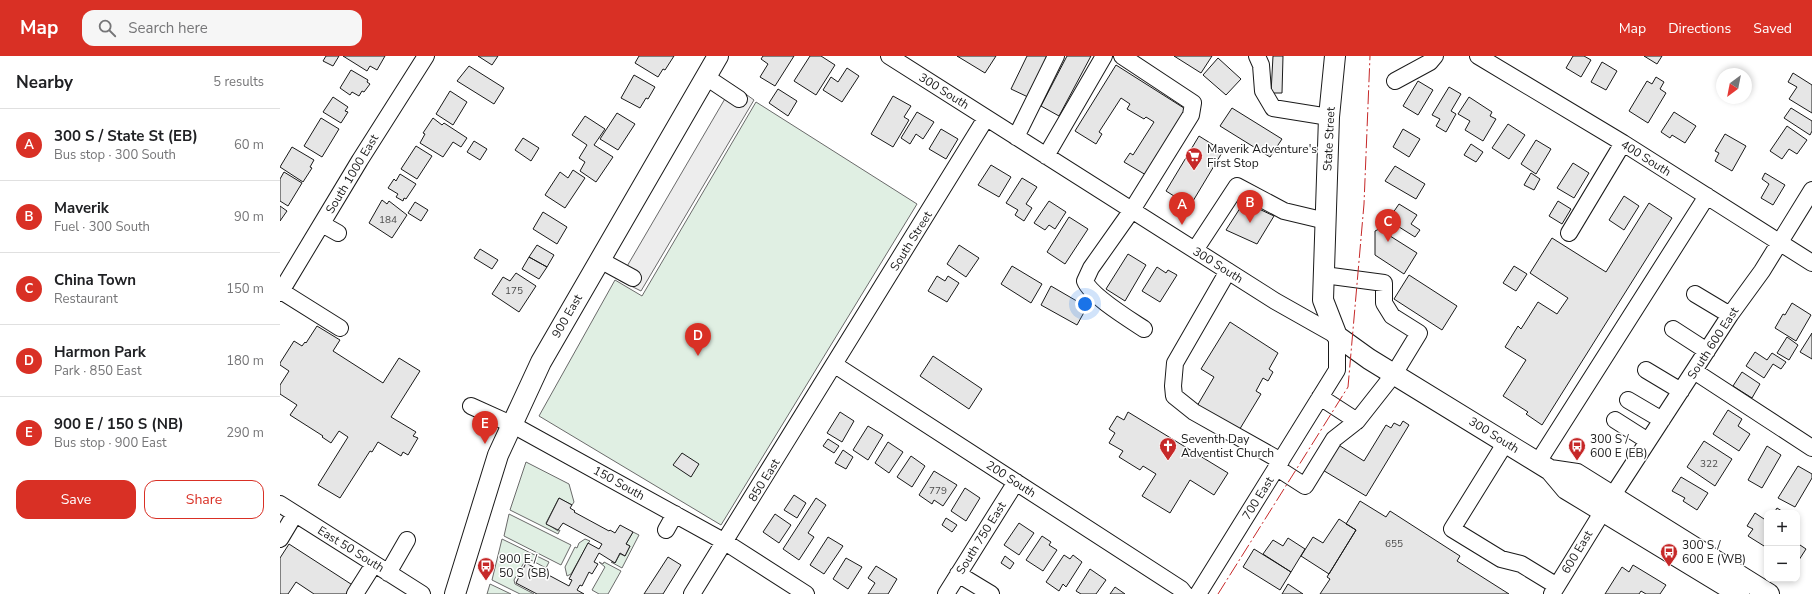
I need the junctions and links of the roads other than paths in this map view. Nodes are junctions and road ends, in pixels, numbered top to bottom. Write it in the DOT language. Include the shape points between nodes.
graph roads {
  1 [pos="426,56"];
  2 [pos="718,56"];
  3 [pos="889,56"];
  4 [pos="1056,56"];
  5 [pos="1104,56"];
  6 [pos="1122,56"];
  7 [pos="1257,56"];
  8 [pos="1335,56"];
  9 [pos="1435,56"];
  10 [pos="1478,56"];
  11 [pos="706,78"];
  12 [pos="1395,81"];
  13 [pos="739,99"];
  14 [pos="1329,117"];
  15 [pos="986,118"];
  16 [pos="1016,137"];
  17 [pos="1623,143"];
  18 [pos="1046,156"];
  19 [pos="1812,190"];
  20 [pos="1707,196"];
  21 [pos="1132,210"];
  22 [pos="1326,222"];
  23 [pos="322,224"];
  24 [pos="338,233"];
  25 [pos="1569,233"];
  26 [pos="1780,243"];
  27 [pos="1195,250"];
  28 [pos="600,260"];
  29 [pos="1812,263"];
  30 [pos="1228,271"];
  31 [pos="1324,275"];
  32 [pos="633,278"];
  33 [pos="282,284"];
  34 [pos="1695,294"];
  35 [pos="1730,315"];
  36 [pos="340,328"];
  37 [pos="1144,329"];
  38 [pos="1673,329"];
  39 [pos="1337,336"];
  40 [pos="1708,350"];
  41 [pos="835,365"];
  42 [pos="1646,370"];
  43 [pos="1694,371"];
  44 [pos="1394,374"];
  45 [pos="1681,391"];
  46 [pos="1320,397"];
  47 [pos="1628,400"];
  48 [pos="471,406"];
  49 [pos="1615,420"];
  50 [pos="1662,420"];
  51 [pos="1357,421"];
  52 [pos="512,425"];
  53 [pos="1648,441"];
  54 [pos="1506,442"];
  55 [pos="1812,448"];
  56 [pos="1279,465"];
  57 [pos="1544,466"];
  58 [pos="1016,482"];
  59 [pos="1608,503"];
  60 [pos="280,504"];
  61 [pos="295,514"];
  62 [pos="675,514"];
  63 [pos="666,530"];
  64 [pos="280,539"];
  65 [pos="407,540"];
  66 [pos="725,542"];
  67 [pos="374,564"];
  68 [pos="388,573"];
  69 [pos="958,574"];
  70 [pos="1554,590"];
  71 [pos="355,594"];
  72 [pos="422,594"];
  73 [pos="455,594"];
  74 [pos="692,594"];
  75 [pos="806,594"];
  76 [pos="946,594"];
  77 [pos="991,594"];
  78 [pos="1185,594"];
  79 [pos="1198,594"];
  80 [pos="1739,594"];
  81 [pos="1769,594"];
  1 -- 23 [label="street, South 1000 East"];
  2 -- 11 [label="main road, 900 East"];
  3 -- 15 [label="street, 300 South"];
  4 -- 16 [label="street"];
  5 -- 18 [label="street"];
  6 -- 21 [label="street" via="1193,103 1191,115"];
  7 -- 14 [label="street" via="1261,65 1263,91 1273,108"];
  8 -- 14 [label="main road, State Street"];
  9 -- 12 [label="street" via="1430,62"];
  10 -- 17 [label="street, 400 South"];
  11 -- 13 [label="street"];
  11 -- 28 [label="main road, 900 East"];
  14 -- 22 [label="main road, State Street"];
  15 -- 16 [label="street, 300 South"];
  15 -- 41 [label="street, South Street"];
  16 -- 18 [label="street, 300 South"];
  17 -- 20 [label="street, 400 South"];
  17 -- 25 [label="street"];
  18 -- 21 [label="street, 300 South"];
  19 -- 26 [label="street, South 600 East"];
  20 -- 26 [label="street, 400 South"];
  20 -- 57 [label="street"];
  21 -- 27 [label="street, 300 South"];
  21 -- 37 [label="street" via="1091,268 1085,281 1100,297"];
  22 -- 27 [label="street" via="1284,211 1237,186"];
  22 -- 31 [label="main road, State Street"];
  23 -- 24 [label="street"];
  23 -- 33 [label="street, South 1000 East"];
  26 -- 29 [label="street, 400 South"];
  26 -- 35 [label="street, South 600 East"];
  27 -- 30 [label="street, 300 South"];
  28 -- 32 [label="street"];
  28 -- 52 [label="main road, 900 East" via="541,362"];
  30 -- 39 [label="street, 300 South"];
  30 -- 56 [label="street" via="1175,364 1174,396 1194,412"];
  31 -- 39 [label="main road, State Street" via="1323,300"];
  31 -- 44 [label="street" via="1384,283 1384,303 1392,316 1419,333"];
  33 -- 36 [label="street"];
  34 -- 35 [label="street"];
  35 -- 40 [label="street, South 600 East"];
  38 -- 40 [label="street"];
  39 -- 44 [label="main road, 300 South"];
  39 -- 46 [label="street, 700 East" via="1337,370"];
  40 -- 43 [label="street, South 600 East"];
  41 -- 58 [label="street, 200 South"];
  41 -- 66 [label="street, 850 East"];
  42 -- 45 [label="street"];
  43 -- 45 [label="street, South 600 East"];
  43 -- 55 [label="street"];
  44 -- 51 [label="street"];
  44 -- 54 [label="main road, 300 South"];
  45 -- 50 [label="street, South 600 East"];
  46 -- 51 [label="street"];
  46 -- 56 [label="street, 700 East"];
  47 -- 50 [label="street"];
  48 -- 52 [label="street, 150 South"];
  49 -- 53 [label="street"];
  50 -- 53 [label="street, South 600 East"];
  51 -- 56 [label="street" via="1334,439 1305,486"];
  52 -- 62 [label="street, 150 South"];
  52 -- 73 [label="main road, 900 East" via="498,455"];
  53 -- 59 [label="street, South 600 East"];
  54 -- 57 [label="main road, 300 South"];
  54 -- 70 [label="street" via="1452,528 1501,560 1521,564"];
  56 -- 79 [label="street, 700 East"];
  57 -- 59 [label="main road, 300 South" via="1577,474"];
  58 -- 69 [label="street, South 750 East"];
  58 -- 78 [label="street, 200 South"];
  59 -- 70 [label="street, 600 East"];
  59 -- 80 [label="main road, 300 South"];
  59 -- 81 [label="main road, 300 South"];
  60 -- 61 [label="street, East 50 South"];
  61 -- 64 [label="street"];
  61 -- 67 [label="street, East 50 South"];
  62 -- 63 [label="street"];
  62 -- 66 [label="street, 150 South"];
  65 -- 68 [label="street"];
  66 -- 74 [label="street, 850 East"];
  66 -- 75 [label="street, 150 South"];
  67 -- 68 [label="street, East 50 South"];
  67 -- 71 [label="street"];
  68 -- 72 [label="street, East 50 South"];
  69 -- 76 [label="street, South 750 East"];
  69 -- 77 [label="street"];
}
